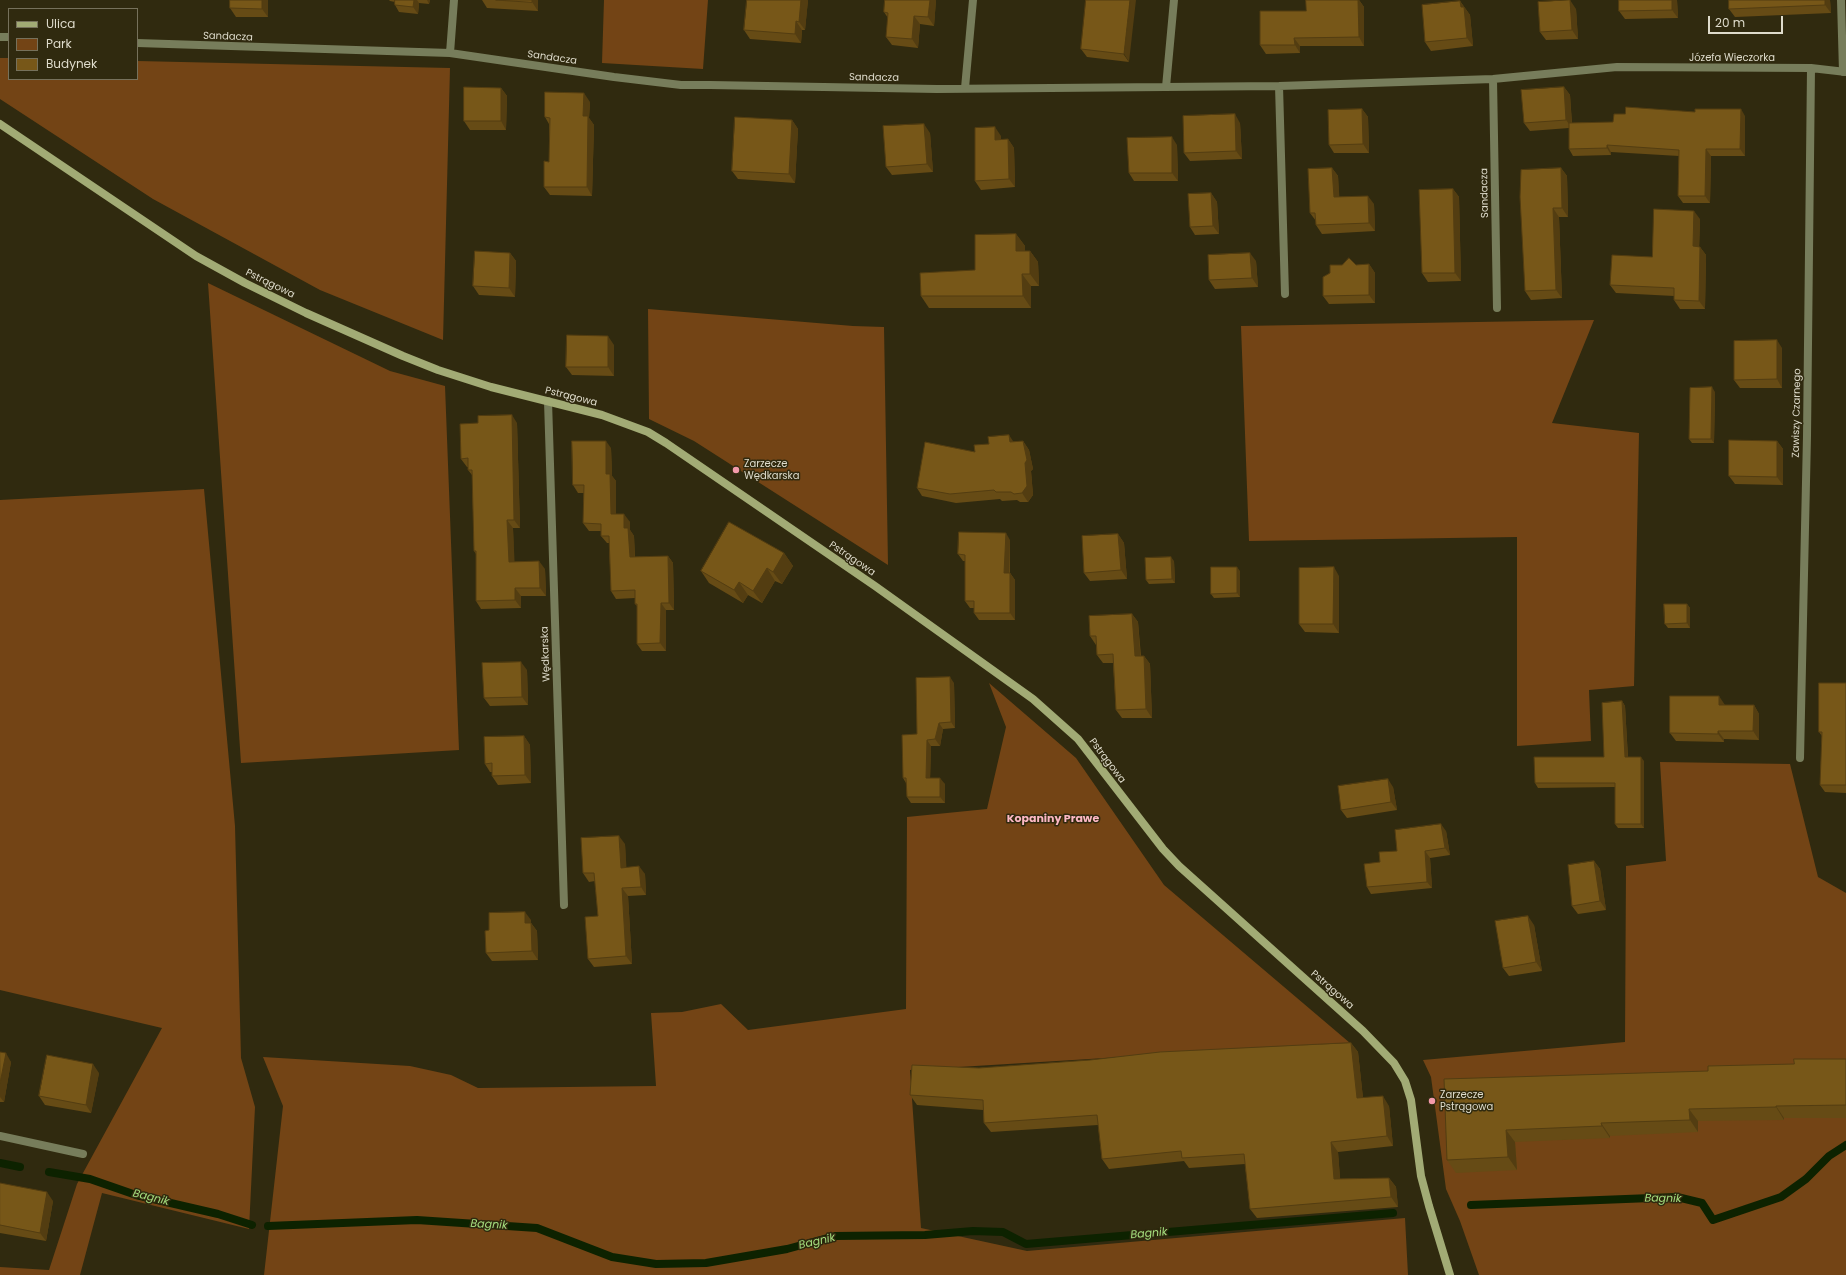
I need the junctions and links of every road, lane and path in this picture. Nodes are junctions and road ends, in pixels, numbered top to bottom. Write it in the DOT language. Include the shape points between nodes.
graph roads {
  1 [pos="454,0"];
  2 [pos="973,0"];
  3 [pos="1174,0"];
  4 [pos="1841,0"];
  5 [pos="138,43"];
  6 [pos="450,53"];
  7 [pos="1617,67"];
  8 [pos="1811,68"];
  9 [pos="1845,72"];
  10 [pos="1493,79"];
  11 [pos="1279,86"];
  12 [pos="1166,87"];
  13 [pos="965,88"];
  14 [pos="0,124"];
  15 [pos="1285,294"];
  16 [pos="1497,308"];
  17 [pos="548,401"];
  18 [pos="1800,758"];
  19 [pos="564,905"];
  20 [pos="0,1136"];
  21 [pos="83,1154"];
  22 [pos="1450,1275"];
  1 -- 6 [label="street"];
  2 -- 13 [label="street"];
  3 -- 12 [label="street"];
  4 -- 9 [label="street"];
  5 -- 6 [label="street, Sandacza"];
  6 -- 13 [label="street, Sandacza" via="681,85"];
  7 -- 8 [label="street, Józefa Wieczorka"];
  7 -- 10 [label="street, Sandacza"];
  8 -- 9 [label="street, Józefa Wieczorka"];
  8 -- 18 [label="street, Zawiszy Czarnego" via="1808,436"];
  10 -- 11 [label="street, Sandacza"];
  10 -- 16 [label="street, Sandacza"];
  11 -- 12 [label="street, Sandacza"];
  11 -- 15 [label="street"];
  12 -- 13 [label="street, Sandacza"];
  14 -- 17 [label="street, Pstrągowa" via="196,256 244,283 424,364"];
  17 -- 19 [label="street, Wędkarska"];
  17 -- 22 [label="street, Pstrągowa" via="625,422 666,443 875,586 1033,699 1065,726 1179,866 1363,1031 1394,1063 1405,1081 1411,1100 1421,1176"];
  20 -- 21 [label="street"];
}
